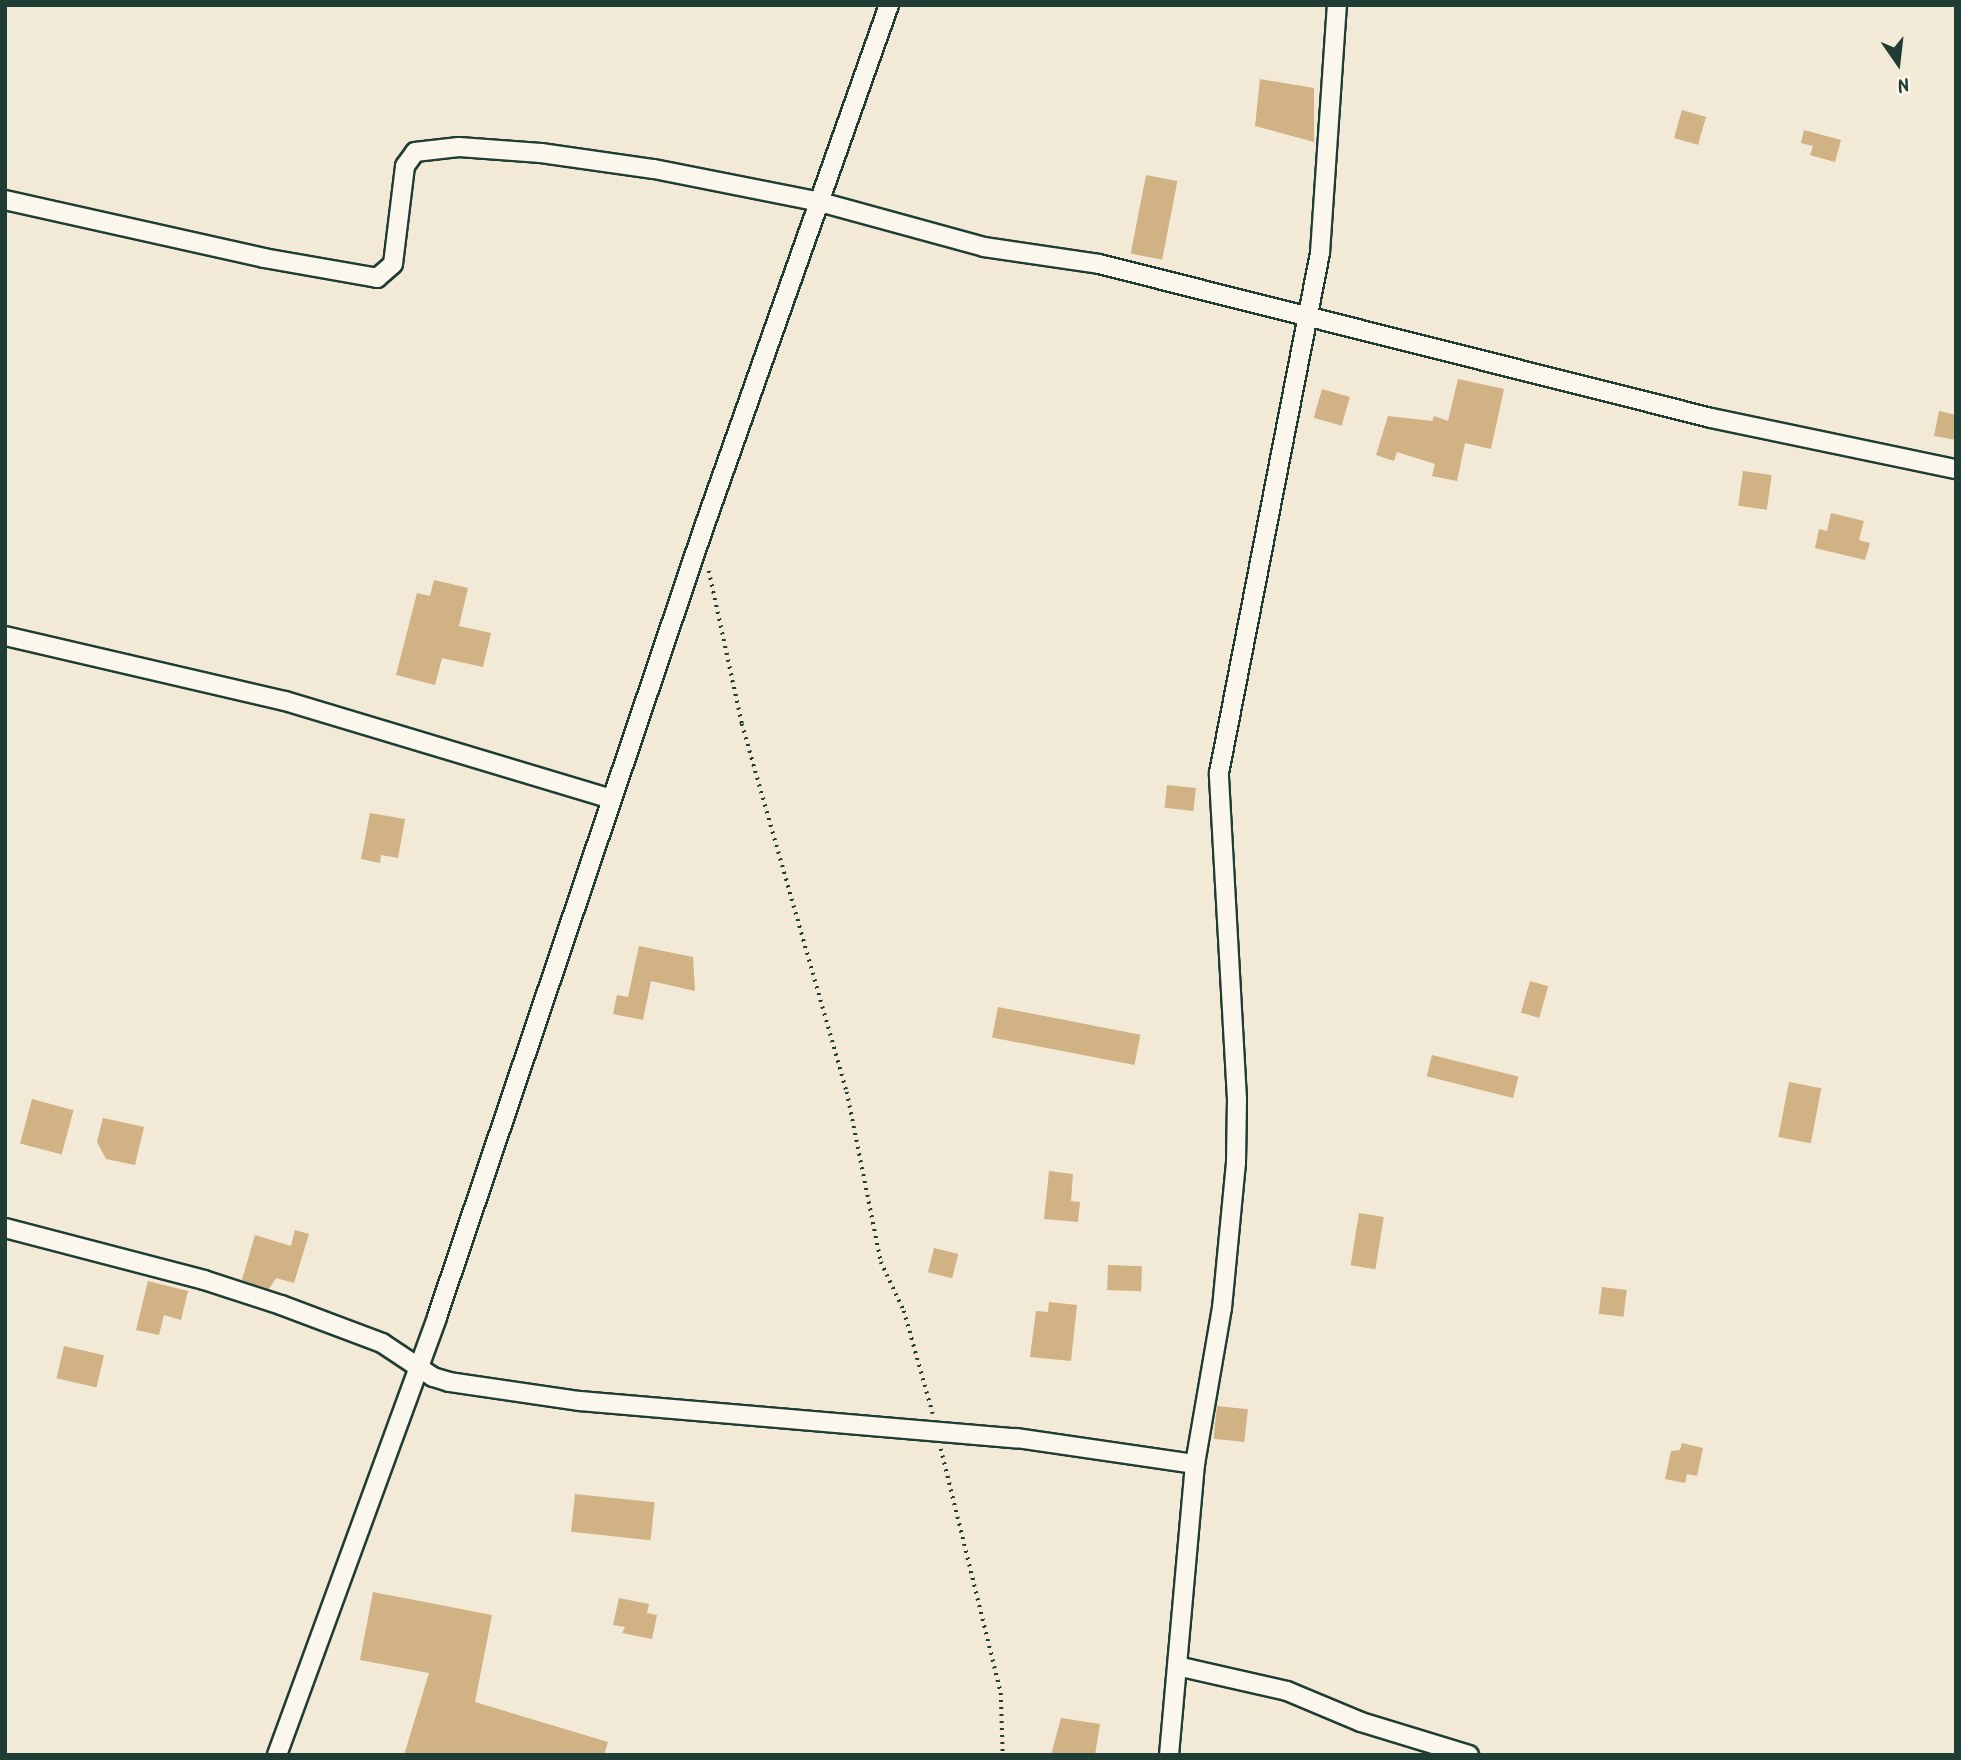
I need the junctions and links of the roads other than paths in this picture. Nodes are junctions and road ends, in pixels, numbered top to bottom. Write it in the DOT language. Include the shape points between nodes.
graph roads {
  1 [pos="889,5"];
  2 [pos="1337,5"];
  3 [pos="5,200"];
  4 [pos="820,202"];
  5 [pos="1310,316"];
  6 [pos="1956,469"];
  7 [pos="5,636"];
  8 [pos="612,799"];
  9 [pos="5,1228"];
  10 [pos="416,1367"];
  11 [pos="1195,1464"];
  12 [pos="1177,1666"];
  13 [pos="277,1755"];
  14 [pos="1169,1755"];
  15 [pos="1469,1755"];
  1 -- 4 [label="street"];
  2 -- 5 [label="street" via="1320,253"];
  3 -- 4 [label="street" via="366,278 384,275 393,264 405,166 415,152 430,147 591,160"];
  4 -- 5 [label="street" via="984,247 1099,264"];
  4 -- 8 [label="street"];
  5 -- 6 [label="street" via="1711,418"];
  5 -- 11 [label="street" via="1229,703 1219,773 1237,1099 1236,1163 1222,1308"];
  7 -- 8 [label="street" via="285,701"];
  8 -- 10 [label="street"];
  9 -- 10 [label="street" via="268,1301 365,1336"];
  10 -- 11 [label="street" via="449,1382 580,1401 1016,1438"];
  10 -- 13 [label="street"];
  11 -- 12 [label="street"];
  12 -- 14 [label="street"];
  12 -- 15 [label="street" via="1287,1691 1361,1722"];
}
